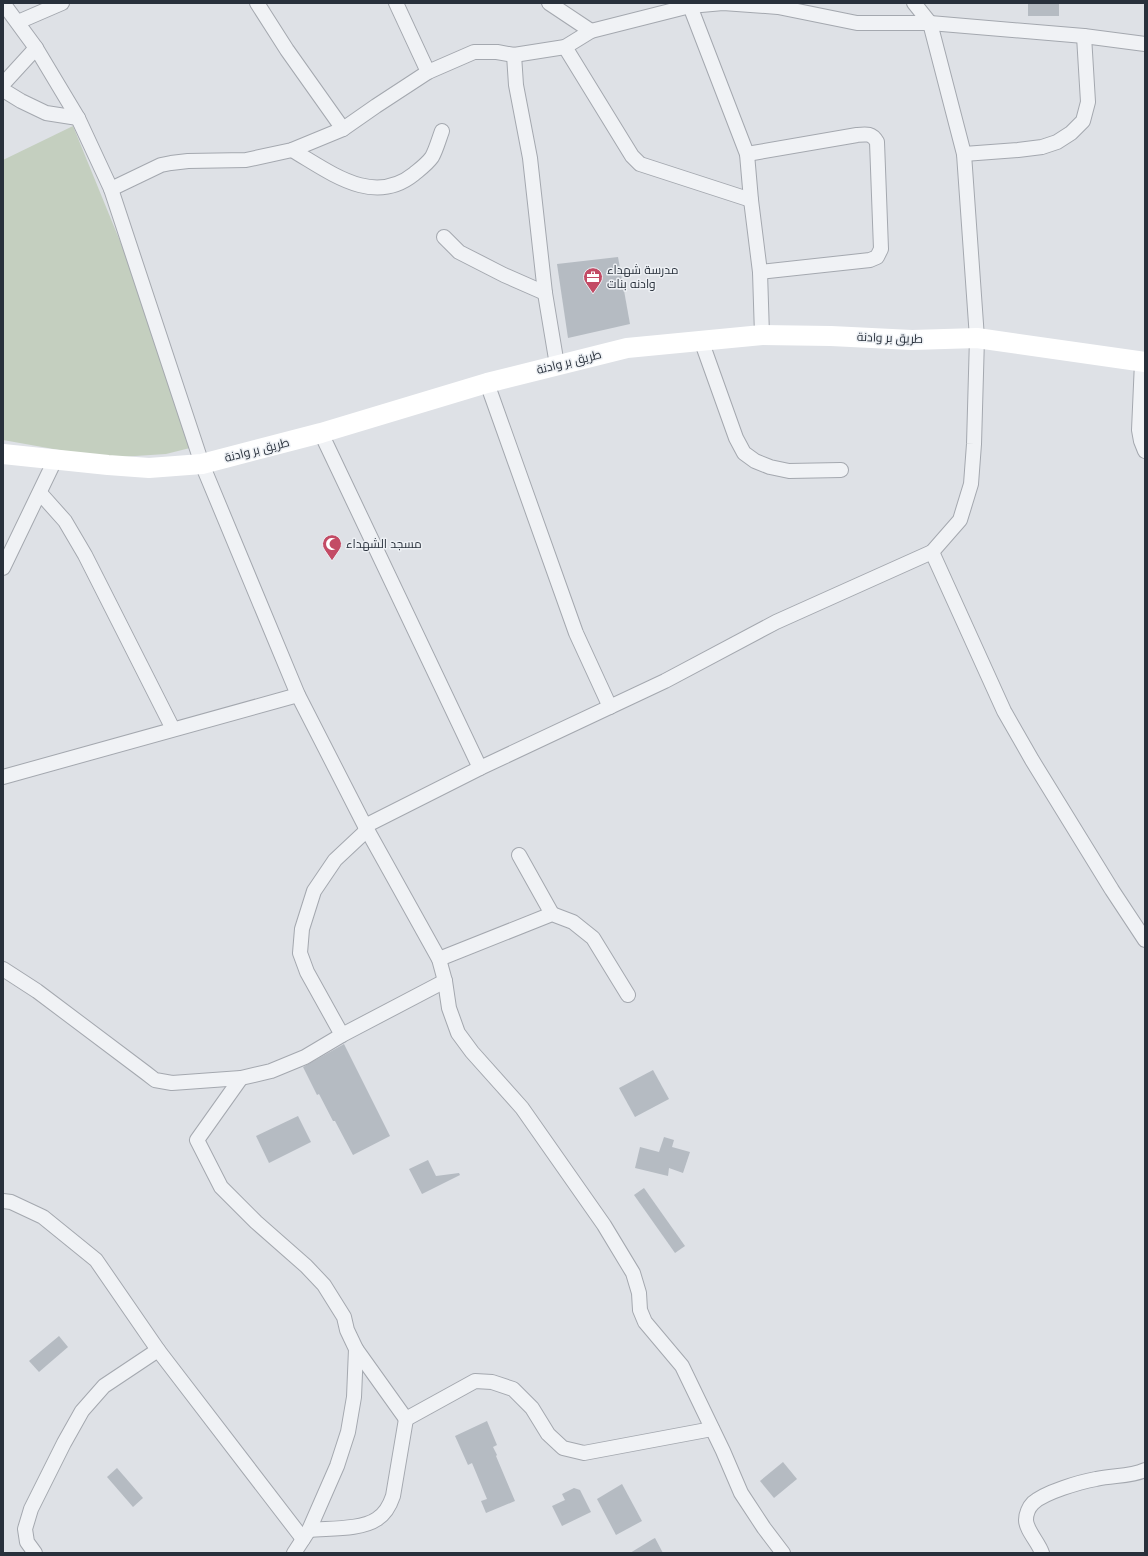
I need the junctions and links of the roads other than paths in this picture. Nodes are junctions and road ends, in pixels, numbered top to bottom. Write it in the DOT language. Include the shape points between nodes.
graph roads {
  1 [pos="3,3"];
  2 [pos="62,3"];
  3 [pos="257,3"];
  4 [pos="396,3"];
  5 [pos="549,3"];
  6 [pos="914,3"];
  7 [pos="690,6"];
  8 [pos="18,22"];
  9 [pos="930,23"];
  10 [pos="591,31"];
  11 [pos="1084,36"];
  12 [pos="1145,44"];
  13 [pos="565,47"];
  14 [pos="36,48"];
  15 [pos="514,55"];
  16 [pos="428,72"];
  17 [pos="3,84"];
  18 [pos="3,90"];
  19 [pos="78,118"];
  20 [pos="343,129"];
  21 [pos="442,131"];
  22 [pos="292,150"];
  23 [pos="747,154"];
  24 [pos="964,154"];
  25 [pos="111,189"];
  26 [pos="750,200"];
  27 [pos="444,237"];
  28 [pos="760,272"];
  29 [pos="545,293"];
  30 [pos="762,335"];
  31 [pos="977,338"];
  32 [pos="701,340"];
  33 [pos="1143,362"];
  34 [pos="557,365"];
  35 [pos="487,383"];
  36 [pos="321,433"];
  37 [pos="1145,451"];
  38 [pos="3,454"];
  39 [pos="55,460"];
  40 [pos="202,464"];
  41 [pos="841,470"];
  42 [pos="40,493"];
  43 [pos="932,552"];
  44 [pos="3,568"];
  45 [pos="298,695"];
  46 [pos="610,707"];
  47 [pos="173,729"];
  48 [pos="480,768"];
  49 [pos="3,777"];
  50 [pos="366,828"];
  51 [pos="519,855"];
  52 [pos="552,914"];
  53 [pos="1145,940"];
  54 [pos="439,959"];
  55 [pos="3,968"];
  56 [pos="445,981"];
  57 [pos="628,995"];
  58 [pos="342,1035"];
  59 [pos="241,1078"];
  60 [pos="3,1201"];
  61 [pos="356,1349"];
  62 [pos="158,1350"];
  63 [pos="406,1420"];
  64 [pos="712,1429"];
  65 [pos="1145,1470"];
  66 [pos="306,1534"];
  67 [pos="35,1553"];
  68 [pos="294,1553"];
  69 [pos="783,1553"];
  70 [pos="1042,1553"];
  1 -- 8 [label="street"];
  2 -- 8 [label="street"];
  3 -- 20 [label="street"];
  4 -- 16 [label="street"];
  5 -- 10 [label="street"];
  6 -- 9 [label="street"];
  7 -- 9 [label="street" via="723,3 778,7 857,23"];
  7 -- 10 [label="street"];
  7 -- 23 [label="street"];
  8 -- 14 [label="street"];
  9 -- 11 [label="street"];
  9 -- 24 [label="street"];
  10 -- 13 [label="street"];
  11 -- 12 [label="street"];
  11 -- 24 [label="street" via="1088,102 1083,121 1071,133 1057,142 1042,147"];
  13 -- 15 [label="street"];
  13 -- 26 [label="street" via="632,156 640,164"];
  14 -- 17 [label="street"];
  14 -- 19 [label="street"];
  15 -- 16 [label="street" via="474,52"];
  15 -- 29 [label="street" via="516,85 530,158"];
  16 -- 20 [label="street"];
  18 -- 19 [label="street" via="37,109"];
  19 -- 25 [label="street"];
  20 -- 22 [label="street"];
  21 -- 22 [label="street" via="432,157 421,169 406,181 379,189 367,188 343,179"];
  22 -- 25 [label="street" via="246,160 188,161 161,165"];
  23 -- 26 [label="street"];
  23 -- 28 [label="street" via="857,135 869,134 875,137 877,142 881,249 877,257 870,260"];
  24 -- 31 [label="street"];
  25 -- 40 [label="street"];
  26 -- 28 [label="street"];
  27 -- 29 [label="street" via="464,255"];
  28 -- 30 [label="street"];
  29 -- 34 [label="street"];
  30 -- 31 [label="street, طريق بر وادنة" via="912,340"];
  30 -- 32 [label="street, طريق بر وادنة"];
  31 -- 33 [label="street, طريق بر وادنة"];
  31 -- 43 [label="street" via="971,484 960,520"];
  32 -- 34 [label="street, طريق بر وادنة" via="626,348"];
  32 -- 41 [label="street" via="736,438 744,453 755,461 789,471"];
  33 -- 37 [label="street" via="1139,430"];
  34 -- 35 [label="street, طريق بر وادنة"];
  35 -- 36 [label="street, طريق بر وادنة"];
  35 -- 46 [label="street" via="576,633"];
  36 -- 40 [label="street, طريق بر وادنة"];
  36 -- 48 [label="street"];
  38 -- 39 [label="street, طريق بر وادنة"];
  39 -- 40 [label="street, طريق بر وادنة" via="149,468"];
  39 -- 42 [label="street"];
  40 -- 45 [label="street"];
  42 -- 44 [label="street"];
  42 -- 47 [label="street" via="65,521 85,555"];
  43 -- 46 [label="street" via="776,622"];
  43 -- 53 [label="street" via="1004,711"];
  45 -- 47 [label="street"];
  45 -- 50 [label="street"];
  46 -- 48 [label="street"];
  47 -- 49 [label="street"];
  48 -- 50 [label="street"];
  50 -- 54 [label="street"];
  50 -- 58 [label="street" via="335,860 314,891 302,929 300,953 307,972"];
  51 -- 52 [label="street"];
  52 -- 54 [label="street"];
  52 -- 57 [label="street" via="573,922 593,938"];
  54 -- 56 [label="street"];
  55 -- 59 [label="street" via="38,991 155,1080 172,1083"];
  56 -- 58 [label="street"];
  56 -- 64 [label="street" via="449,1008 458,1033 522,1108 604,1226 633,1273 639,1293 640,1310 645,1322 682,1366"];
  58 -- 59 [label="street" via="306,1057 271,1071"];
  59 -- 61 [label="street" via="197,1140 221,1187 324,1285 344,1317"];
  60 -- 62 [label="street" via="44,1217 96,1260"];
  61 -- 63 [label="street"];
  61 -- 66 [label="street" via="354,1397 348,1432 337,1466"];
  62 -- 66 [label="street"];
  62 -- 67 [label="street" via="104,1386 82,1411 31,1509 25,1529 27,1542"];
  63 -- 64 [label="street" via="475,1381 492,1382 513,1389 532,1408 548,1434 563,1448 584,1453"];
  63 -- 66 [label="street" via="389,1507 377,1519 360,1526"];
  64 -- 69 [label="street" via="741,1493"];
  65 -- 70 [label="street" via="1070,1485 1033,1503 1026,1521"];
  66 -- 68 [label="street"];
}
